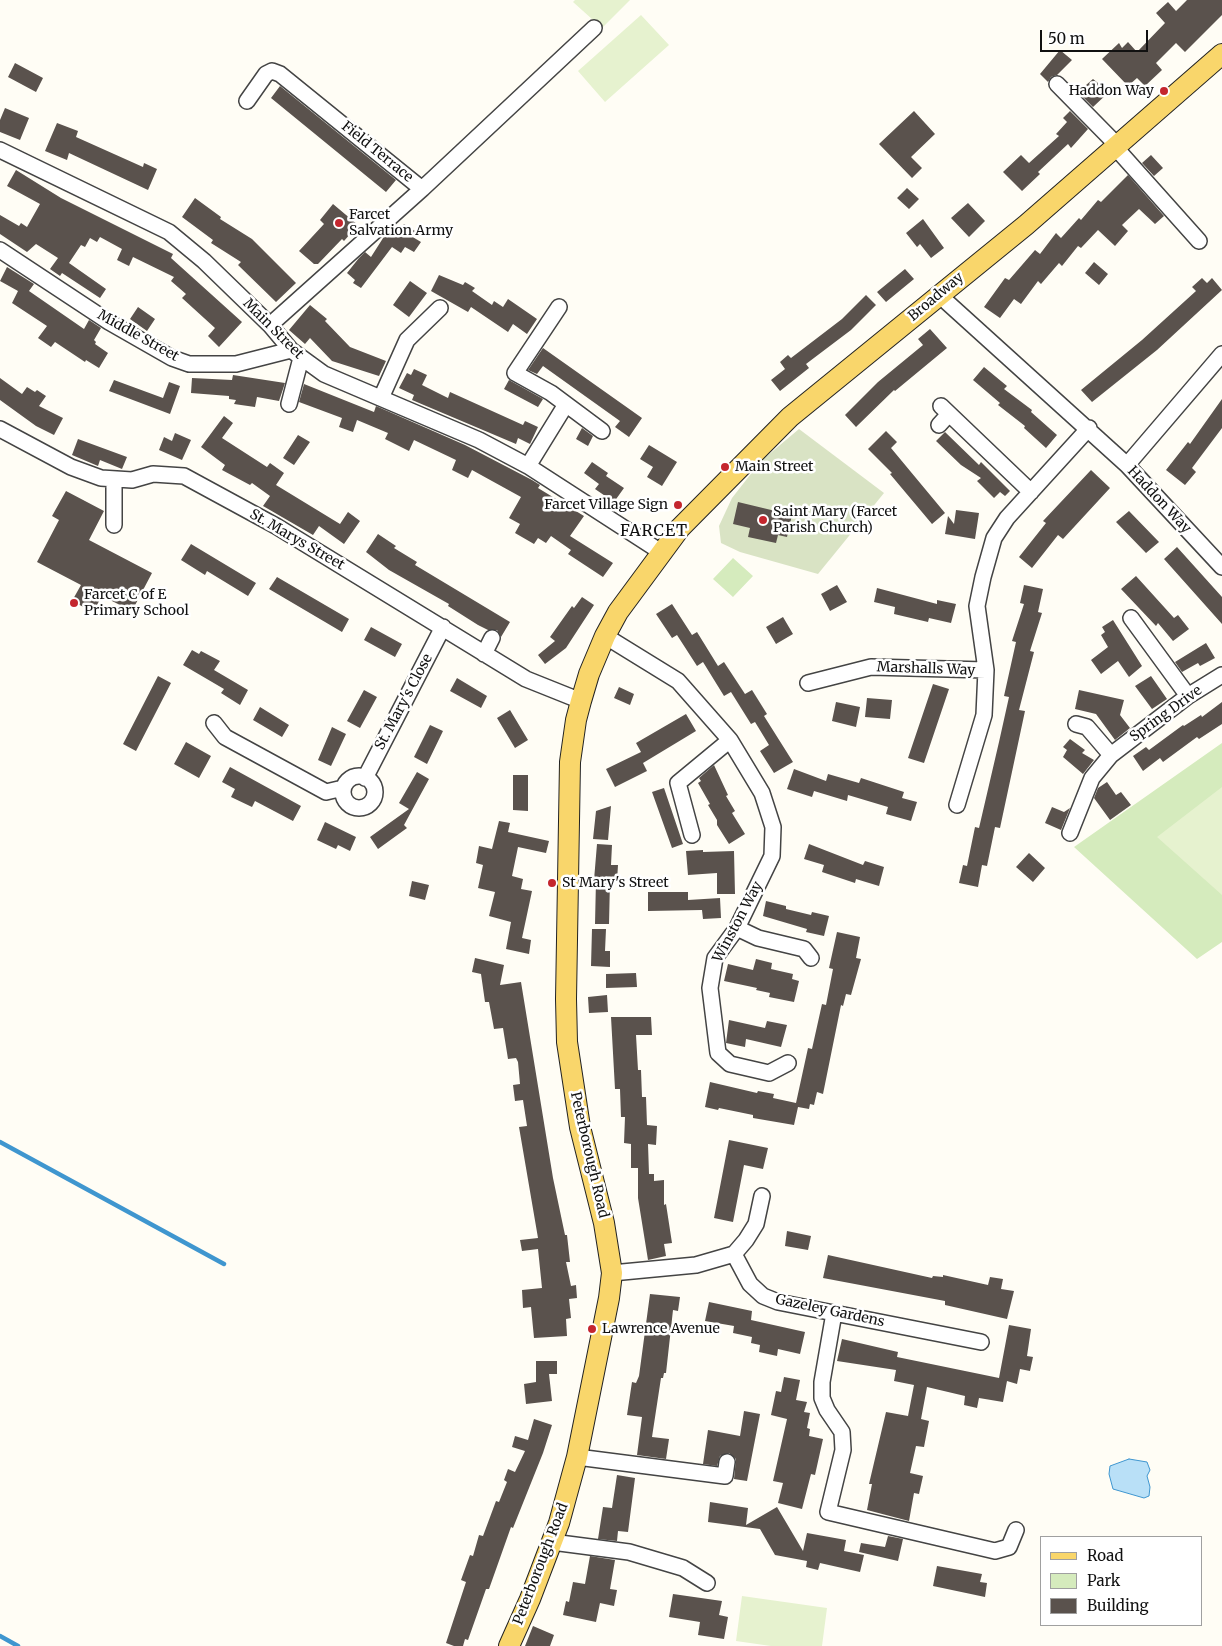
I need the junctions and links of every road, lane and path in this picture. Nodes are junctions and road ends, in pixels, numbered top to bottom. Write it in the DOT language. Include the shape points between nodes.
graph roads {
  1 [pos="594,28"];
  2 [pos="1222,54"];
  3 [pos="1056,84"];
  4 [pos="247,100"];
  5 [pos="1116,146"];
  6 [pos="0,150"];
  7 [pos="422,189"];
  8 [pos="1199,241"];
  9 [pos="0,250"];
  10 [pos="938,294"];
  11 [pos="559,307"];
  12 [pos="440,308"];
  13 [pos="270,325"];
  14 [pos="296,354"];
  15 [pos="1222,354"];
  16 [pos="382,398"];
  17 [pos="289,404"];
  18 [pos="565,406"];
  19 [pos="939,426"];
  20 [pos="1089,428"];
  21 [pos="0,429"];
  22 [pos="602,431"];
  23 [pos="1127,465"];
  24 [pos="528,466"];
  25 [pos="114,479"];
  26 [pos="1031,492"];
  27 [pos="114,525"];
  28 [pos="662,552"];
  29 [pos="1222,567"];
  30 [pos="1131,618"];
  31 [pos="443,627"];
  32 [pos="605,636"];
  33 [pos="492,638"];
  34 [pos="484,654"];
  35 [pos="986,670"];
  36 [pos="1222,675"];
  37 [pos="808,683"];
  38 [pos="1188,696"];
  39 [pos="581,701"];
  40 [pos="214,723"];
  41 [pos="1076,724"];
  42 [pos="730,740"];
  43 [pos="1111,755"];
  44 [pos="365,778"];
  45 [pos="343,788"];
  46 [pos="957,805"];
  47 [pos="1076,826"];
  48 [pos="692,835"];
  49 [pos="737,928"];
  50 [pos="811,958"];
  51 [pos="788,1063"];
  52 [pos="762,1196"];
  53 [pos="734,1254"];
  54 [pos="612,1272"];
  55 [pos="834,1313"];
  56 [pos="981,1342"];
  57 [pos="577,1456"];
  58 [pos="727,1462"];
  59 [pos="1016,1530"];
  60 [pos="552,1542"];
  61 [pos="707,1583"];
  62 [pos="509,1646"];
  1 -- 7 [label="street"];
  2 -- 5 [label="main road, Broadway"];
  3 -- 5 [label="street"];
  4 -- 7 [label="street, Field Terrace" via="266,74 272,71 280,74"];
  5 -- 8 [label="street"];
  5 -- 10 [label="main road, Broadway" via="1026,225"];
  6 -- 13 [label="street, Main Street" via="169,232"];
  7 -- 13 [label="street, Field Terrace"];
  9 -- 14 [label="street, Middle Street" via="109,322 172,358 189,364 236,364"];
  10 -- 20 [label="street, Haddon Way"];
  10 -- 28 [label="main road, Broadway" via="790,416 680,528"];
  11 -- 18 [label="street" via="515,373 551,393"];
  12 -- 16 [label="street" via="407,340"];
  13 -- 14 [label="street, Main Street"];
  14 -- 16 [label="street, Main Street" via="324,374"];
  14 -- 17 [label="street"];
  15 -- 23 [label="street"];
  16 -- 24 [label="street, Main Street" via="479,440"];
  18 -- 22 [label="street"];
  18 -- 24 [label="street"];
  19 -- 26 [label="street" via="945,410"];
  20 -- 23 [label="street, Haddon Way"];
  20 -- 26 [label="street, Marshalls Way"];
  21 -- 25 [label="street, St. Marys Street" via="72,467 101,478"];
  23 -- 29 [label="street, Haddon Way"];
  24 -- 28 [label="street, Main Street"];
  25 -- 27 [label="street"];
  25 -- 31 [label="street, St. Marys Street" via="132,480 153,474 184,476 276,526"];
  26 -- 35 [label="street, Marshalls Way" via="994,538 982,577 978,606"];
  28 -- 32 [label="main road, Peterborough Road" via="618,612"];
  30 -- 38 [label="street" via="1136,638"];
  31 -- 34 [label="street, St. Marys Street"];
  31 -- 44 [label="street, St. Mary's Close"];
  32 -- 39 [label="main road, Peterborough Road"];
  32 -- 42 [label="street, Winston Way" via="678,681"];
  33 -- 34 [label="street"];
  34 -- 39 [label="street, St. Marys Street" via="526,679"];
  35 -- 37 [label="street, Marshalls Way" via="870,667"];
  35 -- 46 [label="street, Marshalls Way" via="984,715"];
  36 -- 38 [label="street, Spring Drive"];
  38 -- 43 [label="street, Spring Drive"];
  39 -- 54 [label="main road, Peterborough Road" via="570,762 567,1042 580,1127 604,1223"];
  40 -- 45 [label="street" via="225,737 326,792"];
  41 -- 43 [label="street" via="1087,727"];
  42 -- 48 [label="street" via="678,783"];
  42 -- 49 [label="street, Winston Way" via="778,827 772,856"];
  43 -- 47 [label="street, Spring Drive" via="1092,778"];
  44 -- 45 [label="street" via="354,777"];
  44 -- 45 [label="street" via="373,784 375,794 366,807 356,808 347,803"];
  49 -- 50 [label="street" via="758,938 804,949"];
  49 -- 51 [label="street, Winston Way" via="715,958 710,988 718,1053 730,1064 769,1073"];
  52 -- 53 [label="street" via="756,1224"];
  53 -- 54 [label="street" via="696,1265"];
  53 -- 55 [label="street, Gazeley Gardens" via="750,1284 763,1296"];
  54 -- 57 [label="main road, Peterborough Road"];
  55 -- 56 [label="street, Gazeley Gardens"];
  55 -- 59 [label="street" via="822,1398 842,1432 843,1450 828,1512 995,1551 1009,1547"];
  57 -- 58 [label="street" via="725,1476"];
  57 -- 60 [label="main road, Peterborough Road"];
  60 -- 61 [label="street" via="629,1552 683,1568"];
  60 -- 62 [label="main road, Peterborough Road"];
}
